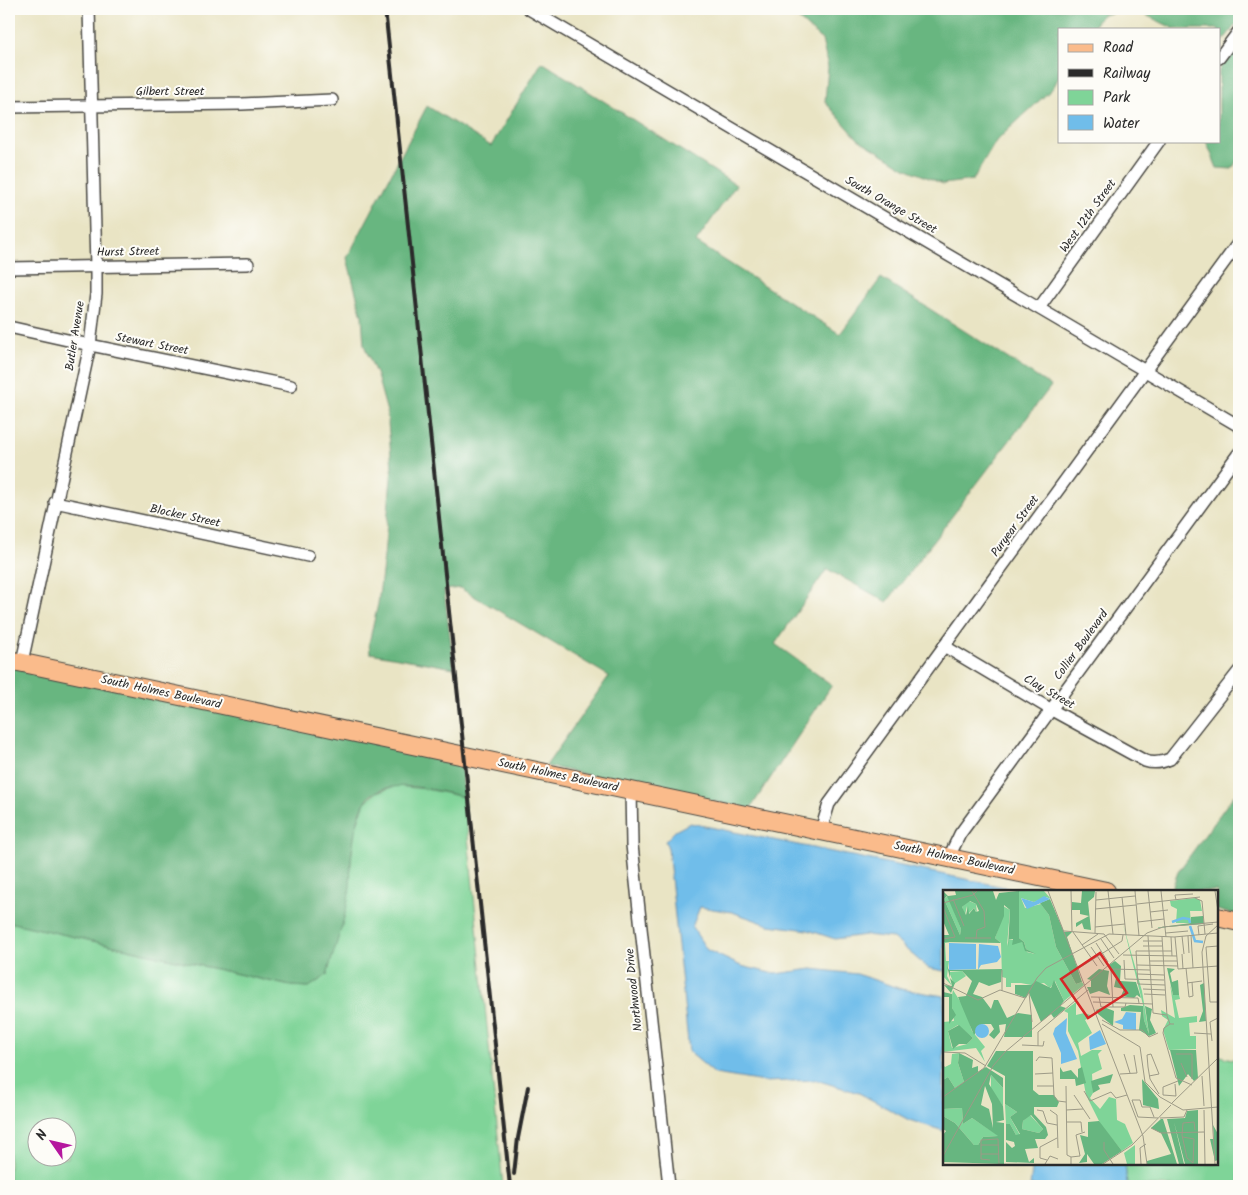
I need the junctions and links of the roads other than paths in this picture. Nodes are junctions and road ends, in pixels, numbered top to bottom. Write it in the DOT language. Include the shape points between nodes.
graph roads {
  1 [pos="89,9"];
  2 [pos="529,9"];
  3 [pos="1239,31"];
  4 [pos="1220,57"];
  5 [pos="332,100"];
  6 [pos="92,106"];
  7 [pos="9,107"];
  8 [pos="1158,142"];
  9 [pos="1239,242"];
  10 [pos="248,264"];
  11 [pos="96,266"];
  12 [pos="9,268"];
  13 [pos="1039,308"];
  14 [pos="9,327"];
  15 [pos="90,345"];
  16 [pos="1145,371"];
  17 [pos="291,386"];
  18 [pos="1239,426"];
  19 [pos="1239,452"];
  20 [pos="55,502"];
  21 [pos="308,556"];
  22 [pos="944,646"];
  23 [pos="15,661"];
  24 [pos="1239,671"];
  25 [pos="1050,709"];
  26 [pos="631,790"];
  27 [pos="821,830"];
  28 [pos="949,857"];
  29 [pos="1101,890"];
  30 [pos="1218,916"];
  31 [pos="1239,922"];
  32 [pos="669,1186"];
  1 -- 6 [label="street, Butler Avenue"];
  2 -- 13 [label="street, South Orange Street"];
  3 -- 4 [label="street"];
  5 -- 6 [label="street, Gilbert Street"];
  6 -- 7 [label="street, Gilbert Street"];
  6 -- 11 [label="street, Butler Avenue"];
  8 -- 13 [label="street, West 12th Street"];
  9 -- 16 [label="street, Puryear Street"];
  10 -- 11 [label="street, Hurst Street"];
  11 -- 12 [label="street, Hurst Street"];
  11 -- 15 [label="street, Butler Avenue"];
  13 -- 16 [label="street, South Orange Street"];
  14 -- 15 [label="street, Stewart Street"];
  15 -- 17 [label="street, Stewart Street"];
  15 -- 20 [label="street, Butler Avenue"];
  16 -- 18 [label="street, South Orange Street"];
  16 -- 22 [label="street, Puryear Street"];
  19 -- 25 [label="street, Collier Boulevard"];
  20 -- 21 [label="street, Blocker Street"];
  20 -- 23 [label="street, Butler Avenue"];
  22 -- 25 [label="street, Clay Street"];
  22 -- 27 [label="street, Puryear Street" via="829,804"];
  23 -- 26 [label="main road, South Holmes Boulevard"];
  24 -- 25 [label="street, Clay Street" via="1170,759 1162,763 1153,764 1142,759"];
  25 -- 28 [label="street, Collier Boulevard" via="960,834"];
  26 -- 27 [label="main road, South Holmes Boulevard"];
  26 -- 32 [label="street, Northwood Drive" via="632,844"];
  27 -- 28 [label="main road, South Holmes Boulevard"];
  28 -- 29 [label="main road, South Holmes Boulevard"];
  30 -- 31 [label="main road"];
}
